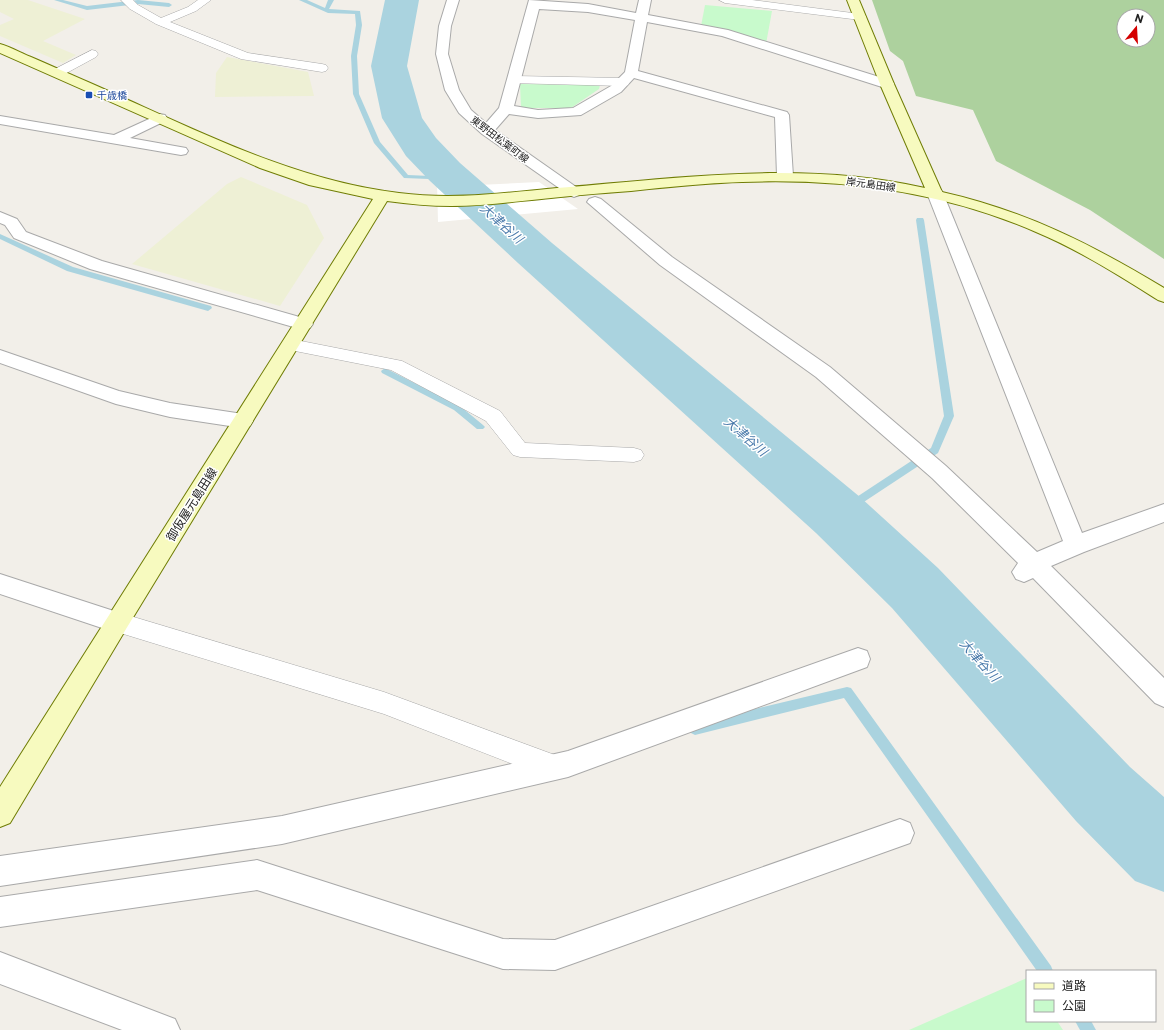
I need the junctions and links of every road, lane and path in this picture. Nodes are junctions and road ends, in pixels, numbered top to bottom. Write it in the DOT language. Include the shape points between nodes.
graph roads {
  1 [pos="128,0"];
  2 [pos="205,0"];
  3 [pos="453,0"];
  4 [pos="645,0"];
  5 [pos="725,0"];
  6 [pos="854,0"];
  7 [pos="535,2"];
  8 [pos="641,17"];
  9 [pos="860,17"];
  10 [pos="160,22"];
  11 [pos="0,48"];
  12 [pos="92,54"];
  13 [pos="322,68"];
  14 [pos="57,73"];
  15 [pos="627,78"];
  16 [pos="514,80"];
  17 [pos="887,84"];
  18 [pos="506,109"];
  19 [pos="160,118"];
  20 [pos="0,120"];
  21 [pos="487,131"];
  22 [pos="115,140"];
  23 [pos="181,151"];
  24 [pos="785,176"];
  25 [pos="574,192"];
  26 [pos="935,193"];
  27 [pos="383,195"];
  28 [pos="595,202"];
  29 [pos="0,217"];
  30 [pos="1164,296"];
  31 [pos="304,324"];
  32 [pos="291,345"];
  33 [pos="0,356"];
  34 [pos="243,421"];
  35 [pos="634,456"];
  36 [pos="1164,513"];
  37 [pos="1076,546"];
  38 [pos="1029,568"];
  39 [pos="0,584"];
  40 [pos="118,622"];
  41 [pos="858,659"];
  42 [pos="1164,695"];
  43 [pos="554,767"];
  44 [pos="0,813"];
  45 [pos="900,833"];
  46 [pos="0,871"];
  47 [pos="0,912"];
  48 [pos="0,968"];
  49 [pos="164,1030"];
  1 -- 10 [label="lane" via="134,7"];
  2 -- 10 [label="lane" via="192,9"];
  3 -- 21 [label="street, 東野田松葉町線" via="445,26 442,54 452,90 466,113"];
  4 -- 8 [label="street"];
  5 -- 9 [label="lane"];
  6 -- 9 [label="street"];
  7 -- 8 [label="street"];
  7 -- 16 [label="street"];
  8 -- 15 [label="street"];
  8 -- 17 [label="street" via="724,33"];
  9 -- 17 [label="street"];
  10 -- 13 [label="lane" via="245,56"];
  11 -- 14 [label="street, 岸元島田線"];
  12 -- 14 [label="lane"];
  14 -- 19 [label="street, 岸元島田線"];
  15 -- 16 [label="lane"];
  15 -- 18 [label="street" via="616,89 576,112 538,114"];
  15 -- 24 [label="street" via="782,115"];
  16 -- 18 [label="street"];
  17 -- 26 [label="street"];
  18 -- 21 [label="street"];
  19 -- 22 [label="street"];
  19 -- 27 [label="street, 岸元島田線" via="299,177"];
  20 -- 22 [label="street"];
  21 -- 25 [label="street, 東野田松葉町線"];
  22 -- 23 [label="street"];
  24 -- 25 [label="street, 岸元島田線" via="699,180"];
  24 -- 26 [label="street, 岸元島田線" via="852,181"];
  25 -- 27 [label="street, 岸元島田線" via="488,200 438,201"];
  26 -- 30 [label="street, 岸元島田線" via="976,204 1040,228 1103,258"];
  26 -- 37 [label="street"];
  27 -- 31 [label="street, 御仮屋元島田線"];
  28 -- 38 [label="street" via="666,261 822,372 940,472"];
  29 -- 31 [label="street" via="11,222 20,235 96,265"];
  31 -- 32 [label="street, 御仮屋元島田線"];
  32 -- 34 [label="street, 御仮屋元島田線"];
  32 -- 35 [label="lane" via="396,365 493,416 520,450"];
  33 -- 34 [label="street" via="116,397 170,410"];
  34 -- 40 [label="street, 御仮屋元島田線"];
  36 -- 37 [label="street"];
  37 -- 38 [label="street"];
  38 -- 42 [label="street"];
  39 -- 40 [label="street"];
  40 -- 43 [label="lane" via="384,703"];
  40 -- 44 [label="street, 御仮屋元島田線"];
  41 -- 43 [label="street"];
  43 -- 46 [label="street" via="282,830"];
  45 -- 47 [label="street" via="555,955 503,954 257,875"];
  48 -- 49 [label="street"];
}
